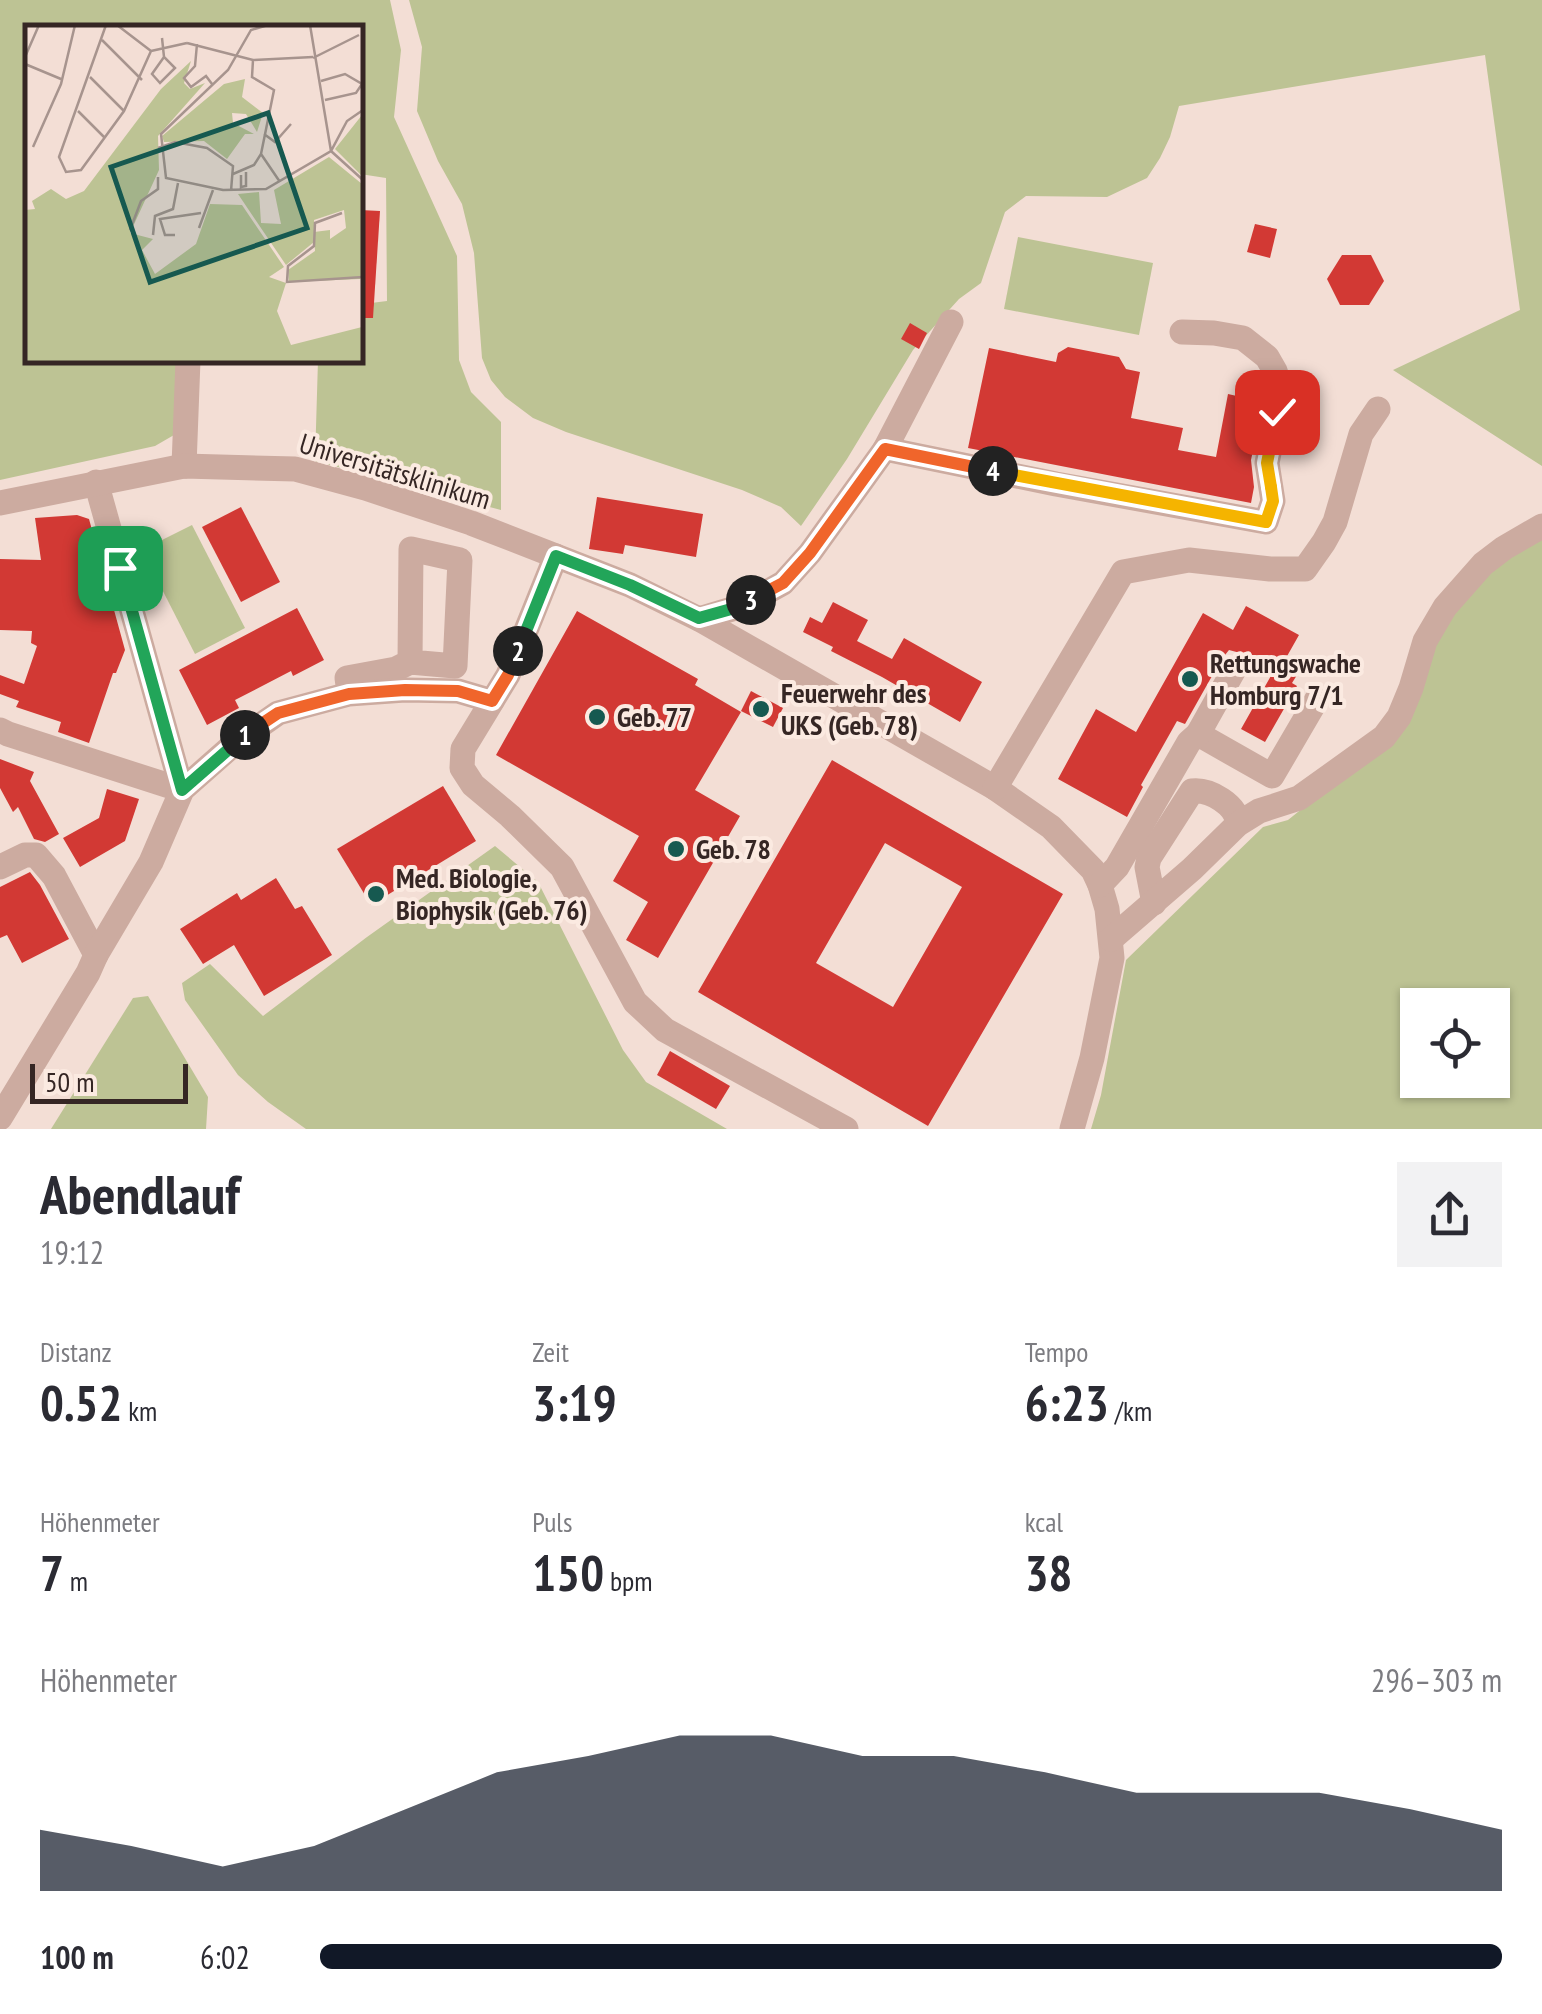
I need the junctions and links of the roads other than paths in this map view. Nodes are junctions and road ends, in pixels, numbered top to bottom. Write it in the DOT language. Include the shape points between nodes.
graph roads {
  1 [pos="951,322"];
  2 [pos="1182,332"];
  3 [pos="188,362"];
  4 [pos="1378,409"];
  5 [pos="885,449"];
  6 [pos="184,466"];
  7 [pos="96,482"];
  8 [pos="0,503"];
  9 [pos="1542,526"];
  10 [pos="556,556"];
  11 [pos="699,618"];
  12 [pos="410,662"];
  13 [pos="1235,668"];
  14 [pos="349,694"];
  15 [pos="1317,698"];
  16 [pos="492,701"];
  17 [pos="0,730"];
  18 [pos="1198,734"];
  19 [pos="995,788"];
  20 [pos="182,790"];
  21 [pos="1238,824"];
  22 [pos="0,866"];
  23 [pos="1100,885"];
  24 [pos="1154,903"];
  25 [pos="1118,934"];
  26 [pos="96,955"];
  27 [pos="0,1118"];
  28 [pos="846,1129"];
  29 [pos="1072,1129"];
  1 -- 5 [label="street"];
  2 -- 5 [label="street" via="1243,338 1275,371 1280,398 1267,463 1273,501 1266,522"];
  3 -- 6 [label="street"];
  4 -- 19 [label="street" via="1361,434 1336,522 1305,569 1189,560 1124,572"];
  5 -- 11 [label="street" via="783,583 742,606"];
  6 -- 7 [label="street, Universitätsklinikum"];
  6 -- 10 [label="street, Universitätsklinikum" via="296,469 471,522"];
  7 -- 8 [label="street, Universitätsklinikum"];
  7 -- 20 [label="street"];
  9 -- 21 [label="street" via="1483,564 1445,606 1425,641 1399,717 1384,737 1298,798"];
  10 -- 11 [label="street, Universitätsklinikum"];
  10 -- 16 [label="street"];
  11 -- 19 [label="street, Universitätsklinikum"];
  12 -- 12 [label="street" via="455,666 460,560 411,549"];
  12 -- 14 [label="street" via="347,678"];
  13 -- 18 [label="street"];
  14 -- 16 [label="street" via="458,691"];
  14 -- 20 [label="street" via="278,713"];
  15 -- 18 [label="street" via="1272,776"];
  16 -- 28 [label="street" via="463,749 462,768 562,867 635,1002 665,1030"];
  17 -- 20 [label="street"];
  18 -- 23 [label="street"];
  19 -- 23 [label="street, Universitätsklinikum" via="1050,827"];
  20 -- 26 [label="street" via="151,862"];
  21 -- 24 [label="street"];
  21 -- 24 [label="street" via="1233,808 1192,791 1149,858"];
  22 -- 26 [label="street" via="36,854"];
  23 -- 25 [label="street, Universitätsklinikum"];
  24 -- 25 [label="street"];
  25 -- 29 [label="street, Universitätsklinikum"];
  26 -- 27 [label="street"];
}
